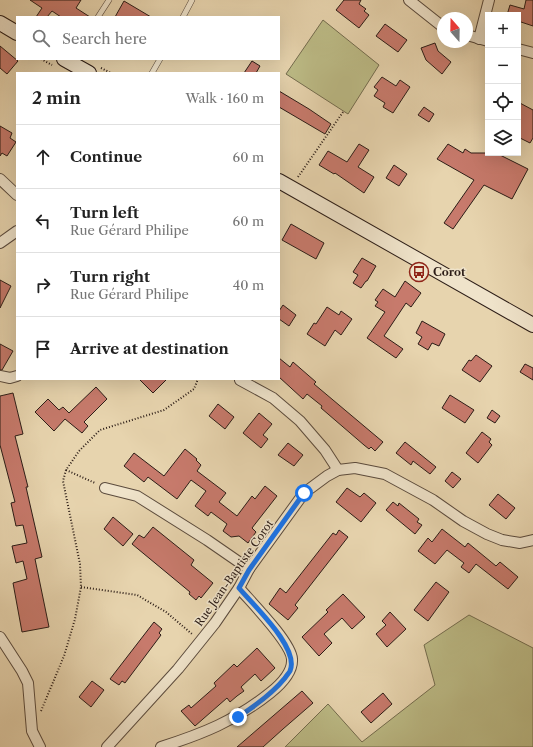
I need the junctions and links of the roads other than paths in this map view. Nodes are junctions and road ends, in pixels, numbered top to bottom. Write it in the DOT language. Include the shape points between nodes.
graph roads {
  1 [pos="110,0"];
  2 [pos="192,0"];
  3 [pos="409,0"];
  4 [pos="489,0"];
  5 [pos="99,16"];
  6 [pos="184,16"];
  7 [pos="437,22"];
  8 [pos="0,23"];
  9 [pos="16,32"];
  10 [pos="473,37"];
  11 [pos="483,40"];
  12 [pos="521,50"];
  13 [pos="533,53"];
  14 [pos="66,60"];
  15 [pos="159,60"];
  16 [pos="86,72"];
  17 [pos="153,72"];
  18 [pos="0,179"];
  19 [pos="285,184"];
  20 [pos="16,194"];
  21 [pos="16,233"];
  22 [pos="0,243"];
  23 [pos="533,325"];
  24 [pos="0,376"];
  25 [pos="16,376"];
  26 [pos="240,380"];
  27 [pos="338,470"];
  28 [pos="105,488"];
  29 [pos="533,540"];
  30 [pos="249,570"];
  31 [pos="239,588"];
  32 [pos="0,637"];
  33 [pos="39,746"];
  34 [pos="107,747"];
  35 [pos="160,747"];
  1 -- 5 [label="lane"];
  2 -- 6 [label="lane"];
  3 -- 7 [label="street"];
  4 -- 11 [label="street"];
  8 -- 9 [label="main road"];
  10 -- 11 [label="street"];
  12 -- 13 [label="street"];
  14 -- 16 [label="main road"];
  15 -- 17 [label="lane"];
  18 -- 20 [label="street"];
  19 -- 23 [label="main road"];
  21 -- 22 [label="street"];
  24 -- 25 [label="street"];
  26 -- 27 [label="street" via="273,398 300,421"];
  27 -- 29 [label="street, Rue Jean-Baptiste Corot" via="355,468 385,474 487,534 520,543"];
  27 -- 30 [label="street, Rue Jean-Baptiste Corot" via="304,493"];
  28 -- 30 [label="street" via="137,496"];
  30 -- 31 [label="street, Rue Jean-Baptiste Corot"];
  31 -- 34 [label="street, Rue Jean-Baptiste Corot" via="178,669"];
  31 -- 35 [label="street" via="282,637 292,657 290,671 278,687 238,717 194,737"];
  32 -- 33 [label="street" via="28,683 32,731"];
}
